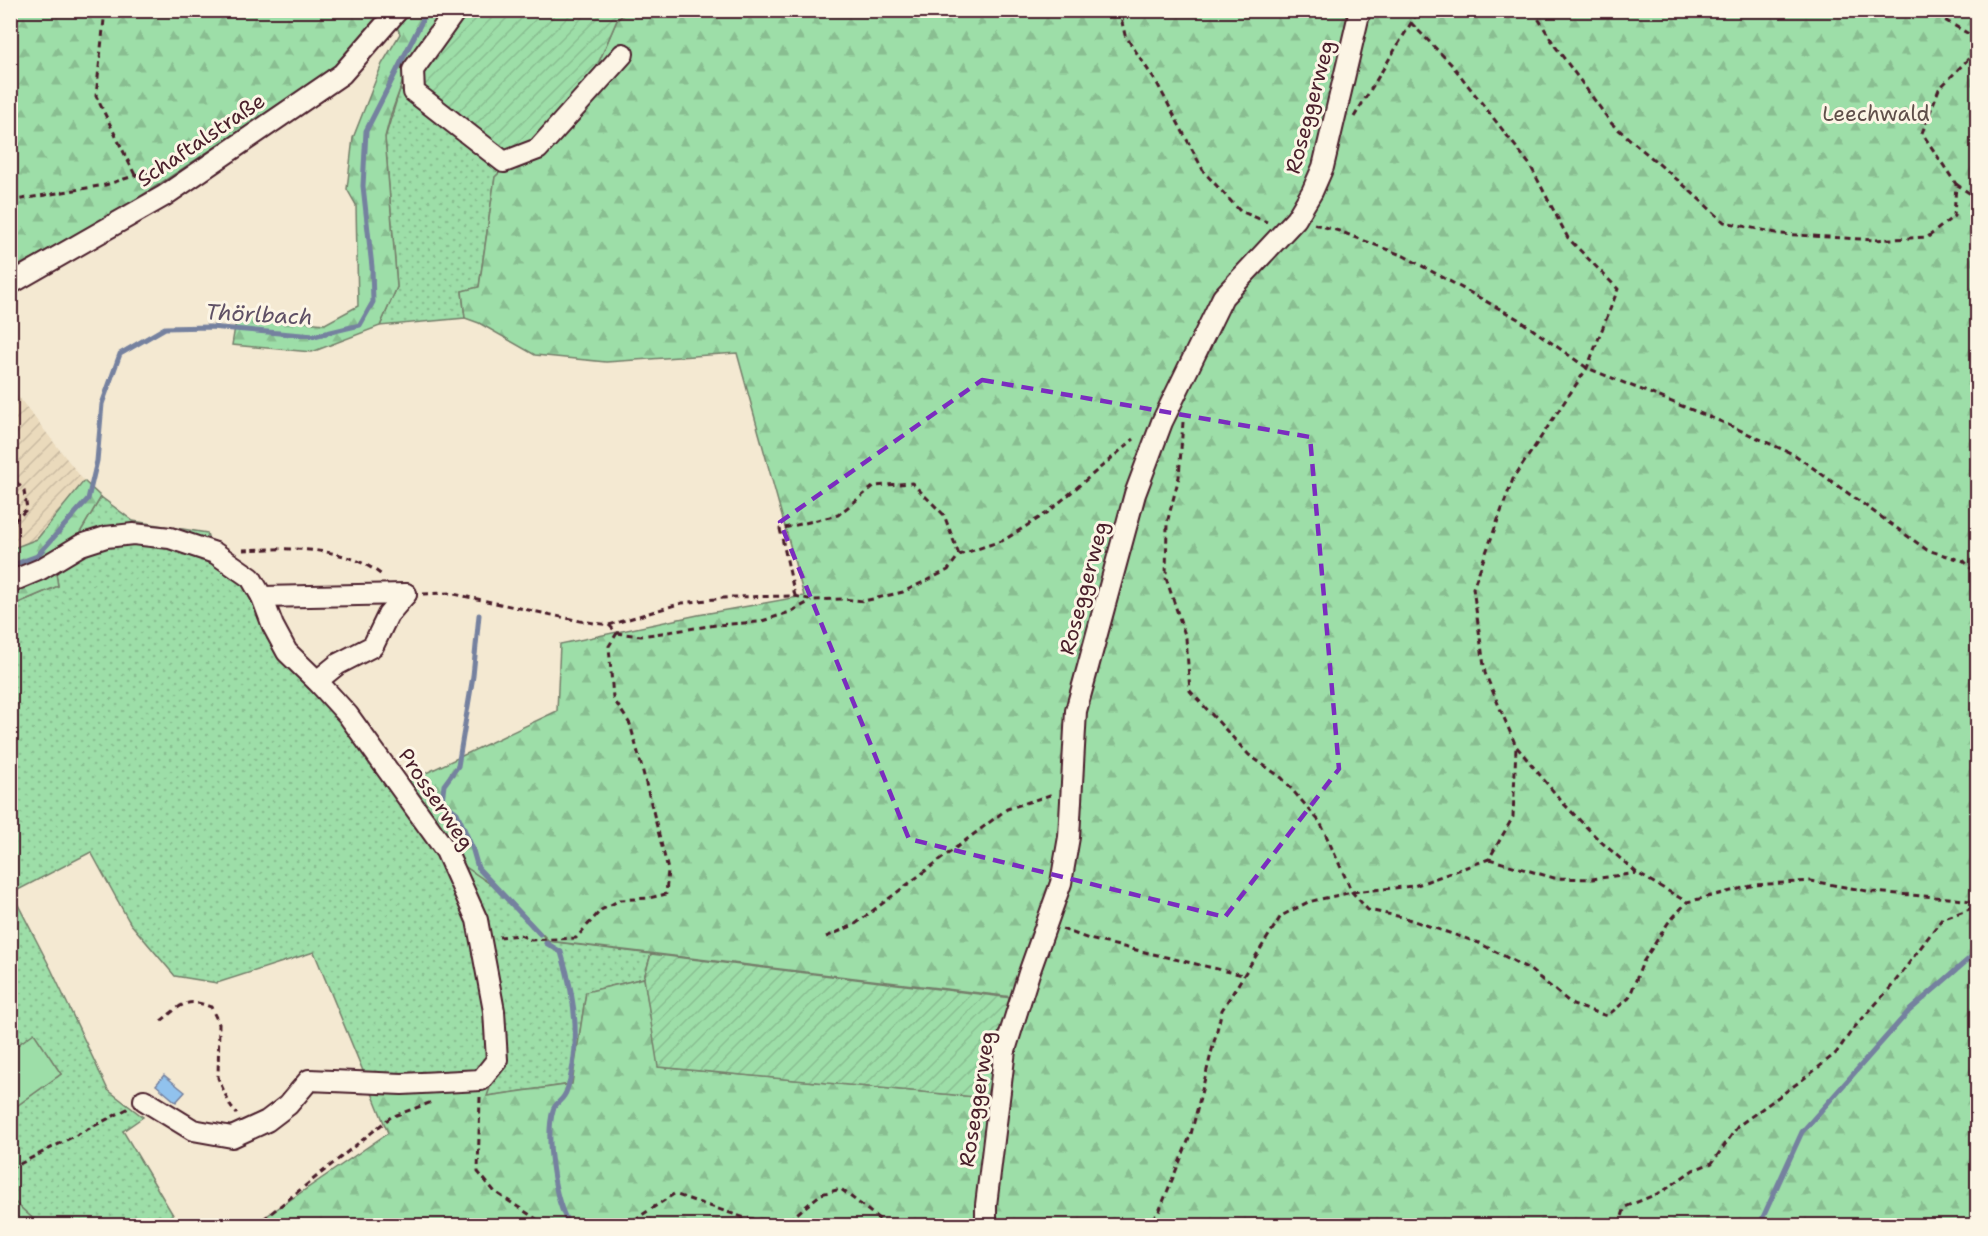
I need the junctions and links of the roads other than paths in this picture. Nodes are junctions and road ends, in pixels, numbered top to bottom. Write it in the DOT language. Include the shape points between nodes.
graph roads {
  1 [pos="398,10"];
  2 [pos="456,10"];
  3 [pos="1360,10"];
  4 [pos="623,54"];
  5 [pos="10,284"];
  6 [pos="10,582"];
  7 [pos="262,597"];
  8 [pos="317,681"];
  9 [pos="144,1100"];
  10 [pos="986,1226"];
  1 -- 5 [label="street, Schaftalstraße" via="342,74 164,196"];
  2 -- 4 [label="street" via="413,70 414,92 504,162 538,149"];
  3 -- 10 [label="street, Roseggerweg" via="1323,167 1312,192 1290,225 1223,297 1162,422 1135,495 1076,711 1070,837 1061,883 1005,1050"];
  6 -- 7 [label="street, Prosserweg" via="81,545 133,534 170,538 215,553 250,578"];
  7 -- 8 [label="street, Prosserweg" via="287,652"];
  7 -- 8 [label="street" via="406,594 388,615 373,646 338,664"];
  8 -- 9 [label="street, Prosserweg" via="348,715 446,851 477,920 494,1011 497,1060 481,1080 402,1084 309,1080 288,1105 267,1121 232,1137 193,1130"];
}
